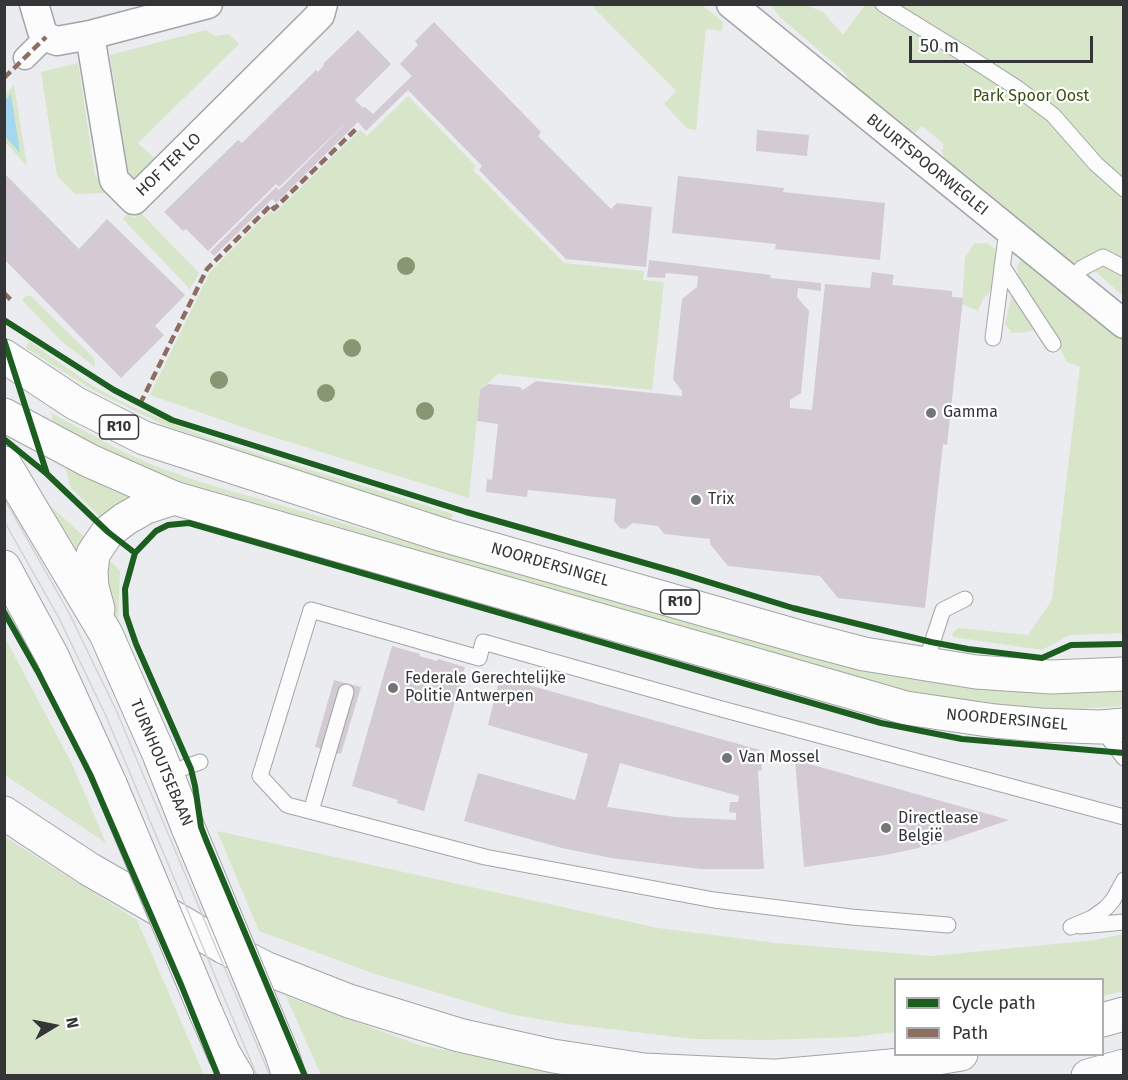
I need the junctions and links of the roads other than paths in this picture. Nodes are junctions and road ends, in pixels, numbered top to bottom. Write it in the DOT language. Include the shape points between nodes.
graph roads {
  1 [pos="34,4"];
  2 [pos="208,4"];
  3 [pos="323,4"];
  4 [pos="731,4"];
  5 [pos="883,4"];
  6 [pos="90,35"];
  7 [pos="46,37"];
  8 [pos="25,58"];
  9 [pos="1124,189"];
  10 [pos="1007,230"];
  11 [pos="1002,266"];
  12 [pos="1124,268"];
  13 [pos="1071,282"];
  14 [pos="1124,324"];
  15 [pos="993,338"];
  16 [pos="1053,345"];
  17 [pos="4,356"];
  18 [pos="4,415"];
  19 [pos="4,463"];
  20 [pos="174,498"];
  21 [pos="4,567"];
  22 [pos="965,599"];
  23 [pos="106,634"];
  24 [pos="925,664"];
  25 [pos="1124,674"];
  26 [pos="346,692"];
  27 [pos="1112,726"];
  28 [pos="1124,758"];
  29 [pos="200,762"];
  30 [pos="166,774"];
  31 [pos="311,811"];
  32 [pos="4,813"];
  33 [pos="1124,817"];
  34 [pos="1123,888"];
  35 [pos="1124,922"];
  36 [pos="948,925"];
  37 [pos="1124,1014"];
  38 [pos="1104,1019"];
  39 [pos="949,1056"];
  40 [pos="286,1065"];
  41 [pos="1124,1066"];
  42 [pos="237,1076"];
  43 [pos="771,1076"];
  44 [pos="777,1076"];
  45 [pos="1088,1076"];
  1 -- 7 [label="street"];
  2 -- 6 [label="street"];
  3 -- 6 [label="street, HOF TER LO" via="320,15 134,200 114,180"];
  4 -- 10 [label="street, BUURTSPOORWEGLEI"];
  5 -- 9 [label="lane" via="981,64 1053,115"];
  6 -- 7 [label="street" via="57,41"];
  7 -- 8 [label="street"];
  10 -- 11 [label="lane"];
  10 -- 13 [label="street, BUURTSPOORWEGLEI"];
  11 -- 15 [label="lane"];
  11 -- 16 [label="lane"];
  12 -- 13 [label="lane" via="1103,257 1082,268"];
  13 -- 14 [label="street, BUURTSPOORWEGLEI"];
  17 -- 24 [label="main road, NOORDERSINGEL / R10" via="115,425 205,459 443,535 864,654"];
  18 -- 20 [label="main road, NOORDERSINGEL / R10" via="90,461"];
  19 -- 23 [label="main road, TURNHOUTSEBAAN"];
  20 -- 23 [label="main road" via="125,519 108,532 93,554 92,587"];
  20 -- 27 [label="main road, NOORDERSINGEL / R10" via="906,708 1040,725"];
  21 -- 42 [label="main road, bridge" via="52,656 224,1054"];
  22 -- 24 [label="lane" via="943,610"];
  23 -- 30 [label="main road, TURNHOUTSEBAAN"];
  24 -- 25 [label="main road, NOORDERSINGEL / R10" via="1006,676"];
  26 -- 31 [label="lane"];
  27 -- 28 [label="lane"];
  29 -- 30 [label="lane"];
  30 -- 40 [label="main road, TURNHOUTSEBAAN, bridge"];
  31 -- 33 [label="lane" via="287,805 260,776 311,610 479,658 483,642"];
  31 -- 36 [label="lane" via="484,857 714,900"];
  32 -- 43 [label="main road" via="89,869 224,947 350,1001 459,1035 553,1056 644,1070"];
  34 -- 35 [label="lane" via="1106,908 1071,927"];
  37 -- 38 [label="main road"];
  39 -- 44 [label="main road" via="891,1066"];
  41 -- 45 [label="main road"];
}
